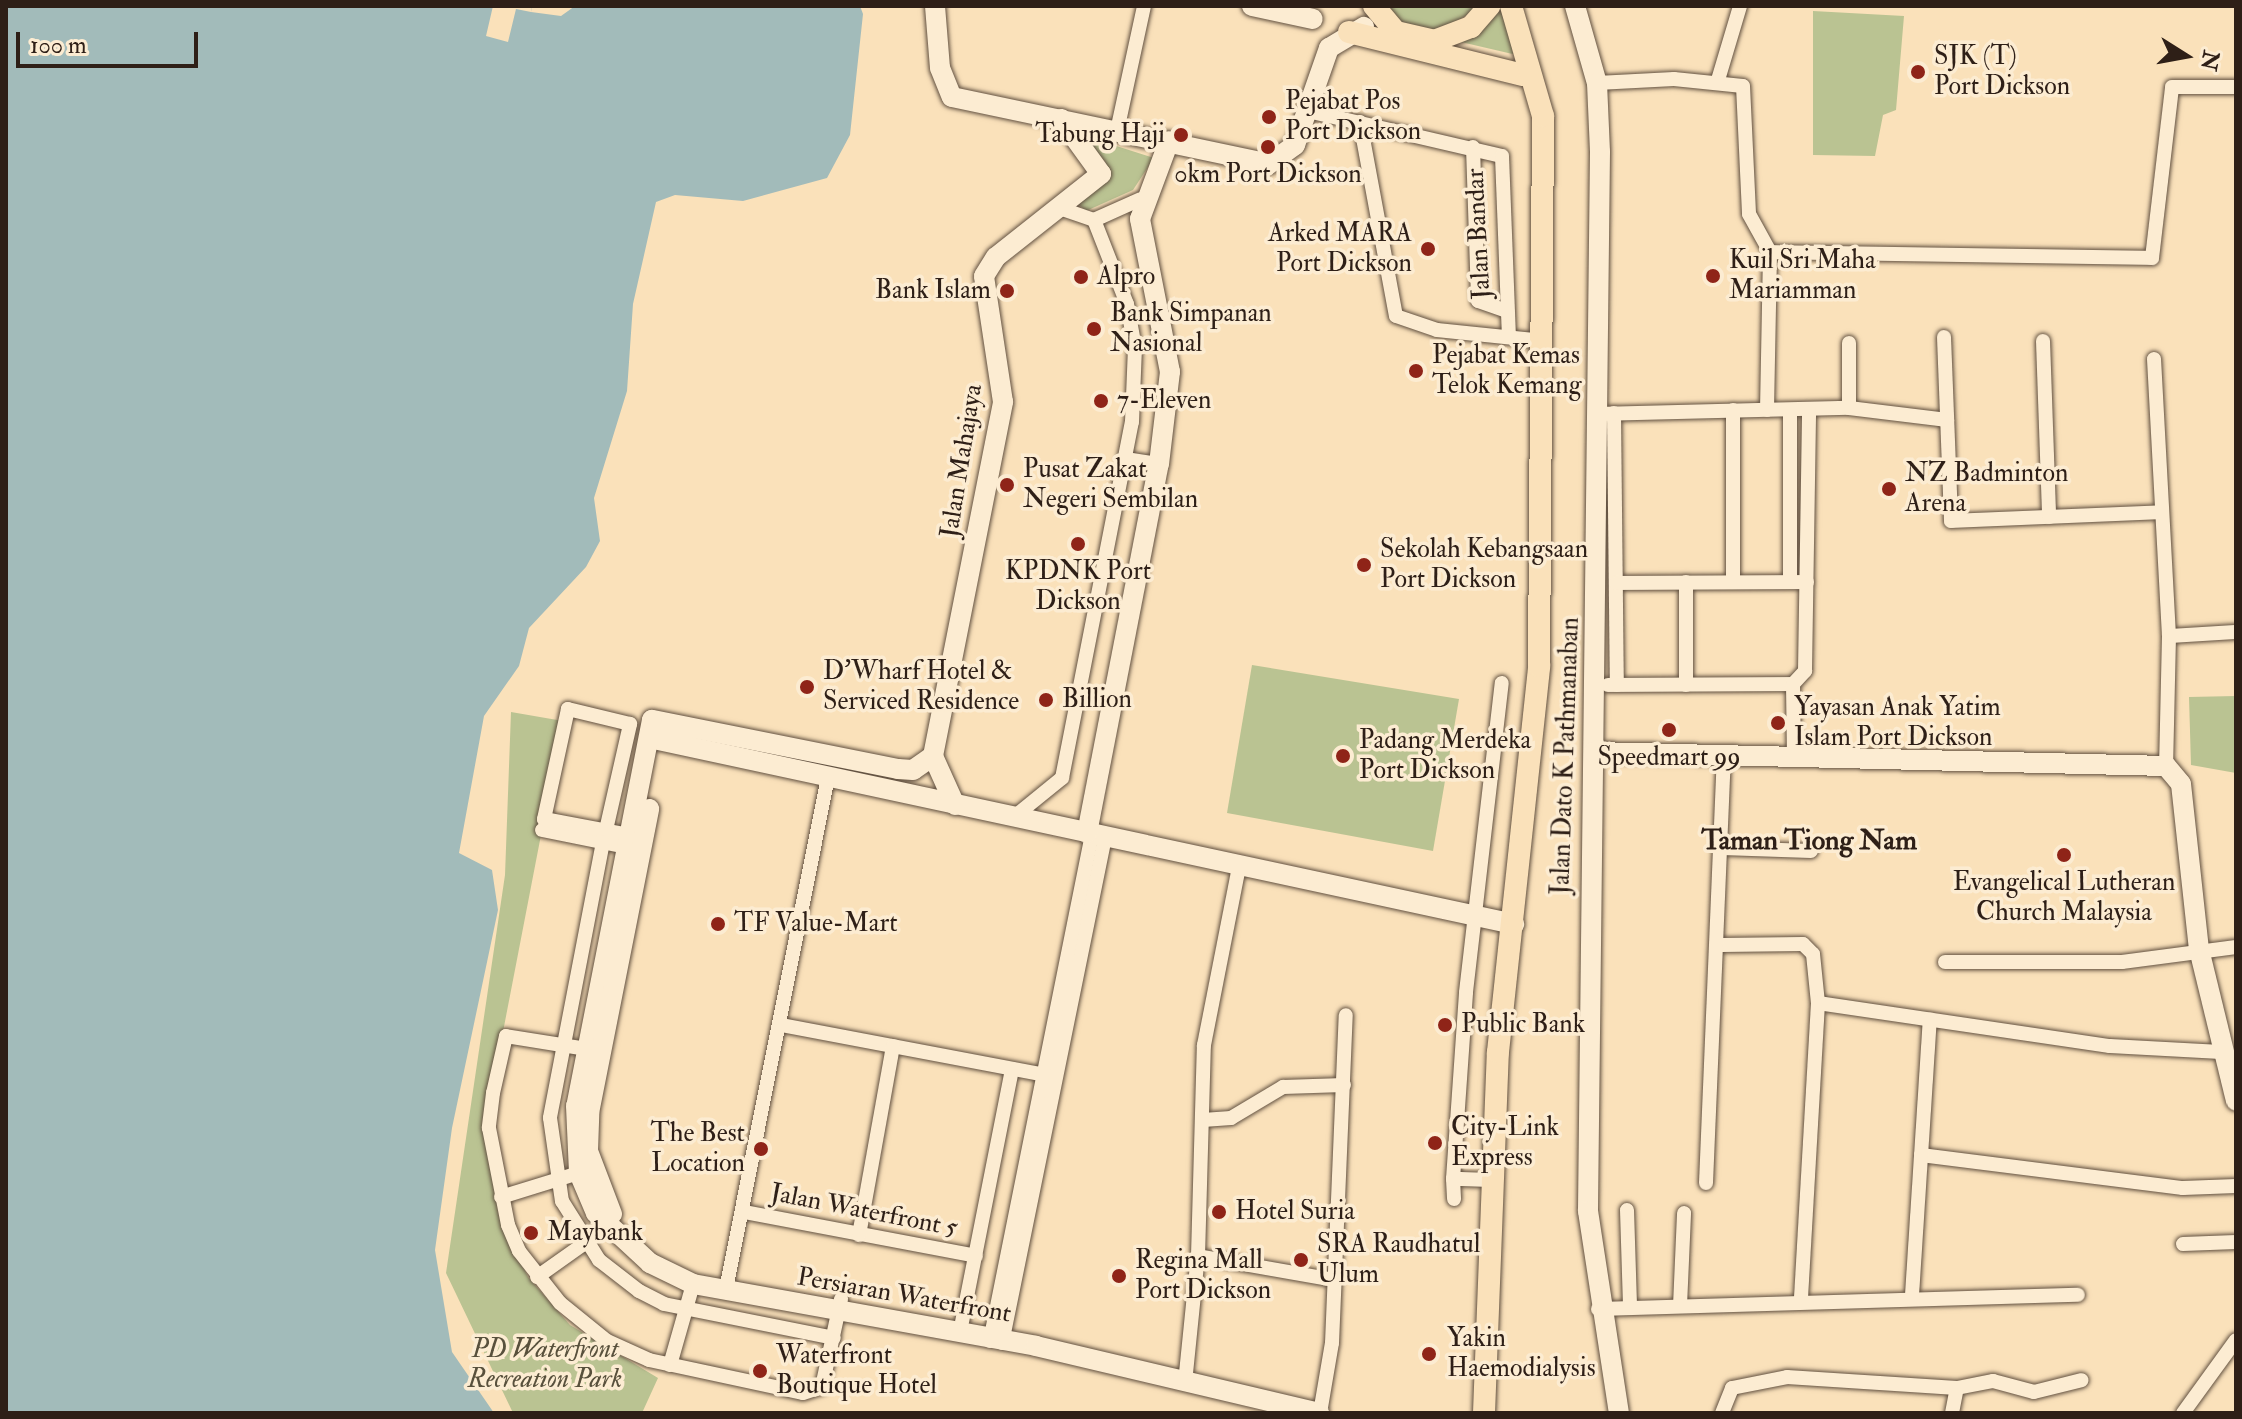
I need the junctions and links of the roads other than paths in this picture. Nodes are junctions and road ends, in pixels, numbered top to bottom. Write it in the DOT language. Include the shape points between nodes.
graph roads {
  1 [pos="935,6"];
  2 [pos="1144,6"];
  3 [pos="1252,6"];
  4 [pos="1374,6"];
  5 [pos="1489,6"];
  6 [pos="1511,6"];
  7 [pos="1575,6"];
  8 [pos="1740,6"];
  9 [pos="1320,12"];
  10 [pos="1349,32"];
  11 [pos="1396,32"];
  12 [pos="1434,41"];
  13 [pos="1318,69"];
  14 [pos="1523,75"];
  15 [pos="1718,80"];
  16 [pos="1597,83"];
  17 [pos="2236,87"];
  18 [pos="1541,96"];
  19 [pos="1308,111"];
  20 [pos="1061,119"];
  21 [pos="1360,122"];
  22 [pos="1117,131"];
  23 [pos="1169,141"];
  24 [pos="1473,147"];
  25 [pos="1141,199"];
  26 [pos="1059,208"];
  27 [pos="1094,220"];
  28 [pos="1770,252"];
  29 [pos="1507,311"];
  30 [pos="1509,337"];
  31 [pos="1944,337"];
  32 [pos="1543,341"];
  33 [pos="2043,341"];
  34 [pos="1849,343"];
  35 [pos="2154,359"];
  36 [pos="1849,408"];
  37 [pos="1733,410"];
  38 [pos="1767,410"];
  39 [pos="1809,411"];
  40 [pos="1790,412"];
  41 [pos="1605,414"];
  42 [pos="1947,420"];
  43 [pos="1126,459"];
  44 [pos="1159,464"];
  45 [pos="2162,512"];
  46 [pos="2049,517"];
  47 [pos="1686,582"];
  48 [pos="1733,582"];
  49 [pos="1790,582"];
  50 [pos="1807,582"];
  51 [pos="1616,583"];
  52 [pos="2236,632"];
  53 [pos="2169,636"];
  54 [pos="1502,683"];
  55 [pos="1793,684"];
  56 [pos="1596,685"];
  57 [pos="1617,685"];
  58 [pos="1686,685"];
  59 [pos="659,734"];
  60 [pos="1594,752"];
  61 [pos="933,756"];
  62 [pos="1794,756"];
  63 [pos="1724,757"];
  64 [pos="2166,766"];
  65 [pos="828,777"];
  66 [pos="955,805"];
  67 [pos="1014,817"];
  68 [pos="542,830"];
  69 [pos="1094,835"];
  70 [pos="604,836"];
  71 [pos="633,839"];
  72 [pos="1722,848"];
  73 [pos="1811,851"];
  74 [pos="1239,866"];
  75 [pos="1474,918"];
  76 [pos="1514,924"];
  77 [pos="1721,945"];
  78 [pos="2236,947"];
  79 [pos="2199,949"];
  80 [pos="1945,962"];
  81 [pos="575,976"];
  82 [pos="606,982"];
  83 [pos="1818,1003"];
  84 [pos="1346,1015"];
  85 [pos="1930,1020"];
  86 [pos="781,1025"];
  87 [pos="562,1046"];
  88 [pos="893,1046"];
  89 [pos="592,1050"];
  90 [pos="2221,1052"];
  91 [pos="1012,1069"];
  92 [pos="1050,1076"];
  93 [pos="1344,1085"];
  94 [pos="2236,1101"];
  95 [pos="1203,1120"];
  96 [pos="1921,1155"];
  97 [pos="586,1171"];
  98 [pos="556,1179"];
  99 [pos="1453,1179"];
  100 [pos="1491,1180"];
  101 [pos="1706,1183"];
  102 [pos="2236,1186"];
  103 [pos="501,1197"];
  104 [pos="1454,1199"];
  105 [pos="1627,1210"];
  106 [pos="744,1212"];
  107 [pos="1684,1213"];
  108 [pos="859,1235"];
  109 [pos="2236,1242"];
  110 [pos="585,1243"];
  111 [pos="2183,1244"];
  112 [pos="976,1256"];
  113 [pos="1198,1256"];
  114 [pos="537,1277"];
  115 [pos="1334,1280"];
  116 [pos="693,1284"];
  117 [pos="727,1284"];
  118 [pos="1912,1295"];
  119 [pos="2078,1295"];
  120 [pos="1801,1299"];
  121 [pos="840,1305"];
  122 [pos="1630,1306"];
  123 [pos="1680,1306"];
  124 [pos="688,1308"];
  125 [pos="1598,1309"];
  126 [pos="962,1322"];
  127 [pos="997,1336"];
  128 [pos="834,1338"];
  129 [pos="2236,1340"];
  130 [pos="670,1365"];
  131 [pos="2082,1380"];
  132 [pos="1185,1383"];
  133 [pos="1957,1388"];
  134 [pos="1320,1413"];
  135 [pos="1484,1413"];
  136 [pos="1619,1413"];
  137 [pos="1722,1413"];
  138 [pos="1952,1413"];
  139 [pos="2183,1413"];
  1 -- 20 [label="street" via="940,68 952,97"];
  2 -- 22 [label="street"];
  3 -- 9 [label="street"];
  4 -- 11 [label="main road"];
  5 -- 12 [label="main road" via="1471,27"];
  6 -- 18 [label="main road"];
  7 -- 16 [label="street, Jalan Dato K Pathmanaban"];
  8 -- 15 [label="street"];
  9 -- 13 [label="street"];
  10 -- 11 [label="street"];
  10 -- 13 [label="street"];
  10 -- 14 [label="main road"];
  11 -- 12 [label="main road"];
  12 -- 14 [label="main road" via="1500,59"];
  13 -- 19 [label="street"];
  14 -- 18 [label="main road"];
  15 -- 16 [label="street"];
  15 -- 28 [label="street" via="1743,86 1747,98 1749,214"];
  16 -- 41 [label="street, Jalan Dato K Pathmanaban"];
  17 -- 28 [label="street" via="2172,87 2152,258"];
  18 -- 32 [label="main road"];
  19 -- 21 [label="street, Jalan Bandar"];
  19 -- 23 [label="street" via="1290,154 1269,164"];
  20 -- 22 [label="street"];
  20 -- 26 [label="street, Jalan Mahajaya" via="1101,170"];
  21 -- 24 [label="street, Jalan Bandar"];
  21 -- 30 [label="street, Jalan Bandar" via="1396,316"];
  22 -- 23 [label="street"];
  23 -- 25 [label="street"];
  24 -- 29 [label="street" via="1478,301"];
  24 -- 29 [label="street, Jalan Bandar" via="1502,156"];
  25 -- 27 [label="street"];
  25 -- 44 [label="street" via="1142,242 1170,372"];
  26 -- 27 [label="street"];
  26 -- 61 [label="street, Jalan Mahajaya" via="996,257 984,276 1003,402"];
  27 -- 43 [label="street" via="1127,304 1135,348"];
  28 -- 38 [label="street"];
  29 -- 30 [label="street, Jalan Bandar"];
  30 -- 32 [label="street, Jalan Bandar"];
  31 -- 42 [label="street"];
  32 -- 76 [label="main road" via="1538,696"];
  33 -- 46 [label="street"];
  34 -- 36 [label="street"];
  35 -- 45 [label="street"];
  36 -- 39 [label="street"];
  36 -- 42 [label="street"];
  37 -- 38 [label="street"];
  37 -- 41 [label="street"];
  37 -- 48 [label="street"];
  38 -- 40 [label="street"];
  39 -- 40 [label="street"];
  39 -- 50 [label="street"];
  40 -- 49 [label="street"];
  41 -- 51 [label="street"];
  41 -- 56 [label="street, Jalan Dato K Pathmanaban"];
  42 -- 46 [label="street" via="1951,521"];
  43 -- 44 [label="street"];
  43 -- 67 [label="street" via="1062,778"];
  44 -- 69 [label="street"];
  45 -- 46 [label="street"];
  45 -- 53 [label="street"];
  47 -- 48 [label="street"];
  47 -- 51 [label="street"];
  47 -- 58 [label="street"];
  48 -- 49 [label="street"];
  49 -- 50 [label="street"];
  50 -- 55 [label="street" via="1805,671"];
  51 -- 57 [label="street"];
  52 -- 53 [label="street"];
  53 -- 64 [label="street"];
  54 -- 75 [label="street"];
  55 -- 58 [label="street"];
  55 -- 62 [label="street"];
  56 -- 57 [label="street"];
  56 -- 60 [label="street, Jalan Dato K Pathmanaban"];
  57 -- 58 [label="street"];
  59 -- 61 [label="street" via="898,769 913,770"];
  59 -- 65 [label="street"];
  59 -- 71 [label="street, Persiaran Waterfront"];
  60 -- 63 [label="street"];
  60 -- 125 [label="street, Jalan Dato K Pathmanaban" via="1587,1105"];
  61 -- 66 [label="street"];
  62 -- 63 [label="street"];
  62 -- 64 [label="street"];
  63 -- 72 [label="street"];
  64 -- 79 [label="street" via="2181,784"];
  65 -- 66 [label="street"];
  65 -- 86 [label="street"];
  66 -- 67 [label="street"];
  67 -- 69 [label="street"];
  68 -- 70 [label="street"];
  69 -- 74 [label="street"];
  69 -- 92 [label="street"];
  70 -- 70 [label="street" via="544,819 568,709 630,724"];
  70 -- 71 [label="street"];
  70 -- 81 [label="street"];
  71 -- 82 [label="street, Persiaran Waterfront"];
  72 -- 73 [label="street"];
  72 -- 77 [label="street"];
  74 -- 75 [label="street"];
  74 -- 95 [label="street" via="1205,1037"];
  75 -- 76 [label="street"];
  75 -- 99 [label="street"];
  76 -- 100 [label="main road"];
  77 -- 83 [label="street" via="1803,944 1813,954"];
  77 -- 101 [label="street"];
  78 -- 79 [label="street"];
  79 -- 80 [label="street" via="2122,962"];
  79 -- 90 [label="street"];
  81 -- 82 [label="street"];
  81 -- 87 [label="street"];
  82 -- 89 [label="street, Persiaran Waterfront"];
  83 -- 85 [label="street"];
  83 -- 120 [label="street"];
  84 -- 93 [label="street"];
  85 -- 90 [label="street" via="2110,1046"];
  85 -- 96 [label="street"];
  86 -- 88 [label="street"];
  86 -- 106 [label="street"];
  87 -- 89 [label="street"];
  87 -- 98 [label="street" via="550,1118"];
  87 -- 103 [label="street, Persiaran Waterfront" via="505,1038 489,1128"];
  88 -- 91 [label="street"];
  88 -- 108 [label="street"];
  89 -- 97 [label="street, Persiaran Waterfront"];
  90 -- 94 [label="street"];
  91 -- 92 [label="street"];
  91 -- 112 [label="street"];
  92 -- 127 [label="street"];
  93 -- 95 [label="street" via="1283,1087 1231,1118"];
  93 -- 115 [label="street"];
  95 -- 113 [label="street"];
  96 -- 102 [label="street" via="2183,1188"];
  96 -- 118 [label="street"];
  97 -- 98 [label="street"];
  97 -- 116 [label="street, Persiaran Waterfront" via="609,1229 650,1263"];
  97 -- 117 [label="street, Persiaran Waterfront" via="633,1236 677,1265"];
  98 -- 103 [label="street"];
  98 -- 110 [label="street"];
  99 -- 100 [label="street"];
  99 -- 104 [label="street"];
  100 -- 135 [label="main road"];
  103 -- 114 [label="street, Persiaran Waterfront" via="519,1251"];
  105 -- 122 [label="street"];
  106 -- 108 [label="street, Jalan Waterfront 5"];
  106 -- 117 [label="street"];
  107 -- 123 [label="street"];
  108 -- 112 [label="street, Jalan Waterfront 5"];
  109 -- 111 [label="street"];
  110 -- 114 [label="street"];
  110 -- 124 [label="street" via="616,1278"];
  112 -- 126 [label="street"];
  113 -- 115 [label="street"];
  113 -- 132 [label="street"];
  114 -- 130 [label="street, Persiaran Waterfront" via="607,1341"];
  115 -- 134 [label="street"];
  116 -- 117 [label="street, Persiaran Waterfront"];
  116 -- 124 [label="street"];
  117 -- 121 [label="street, Persiaran Waterfront"];
  118 -- 119 [label="street"];
  118 -- 120 [label="street"];
  120 -- 123 [label="street"];
  121 -- 126 [label="street, Persiaran Waterfront"];
  121 -- 127 [label="street, Persiaran Waterfront"];
  121 -- 128 [label="street"];
  122 -- 123 [label="street"];
  122 -- 125 [label="street"];
  124 -- 128 [label="street"];
  124 -- 130 [label="street"];
  125 -- 136 [label="street, Jalan Dato K Pathmanaban"];
  126 -- 127 [label="street, Persiaran Waterfront"];
  127 -- 132 [label="street, Persiaran Waterfront"];
  128 -- 130 [label="street, Persiaran Waterfront" via="818,1391"];
  129 -- 139 [label="street"];
  131 -- 133 [label="street" via="2034,1392 1993,1381"];
  132 -- 134 [label="street, Persiaran Waterfront"];
  133 -- 137 [label="street" via="1787,1377 1732,1388"];
  133 -- 138 [label="street"];
}
